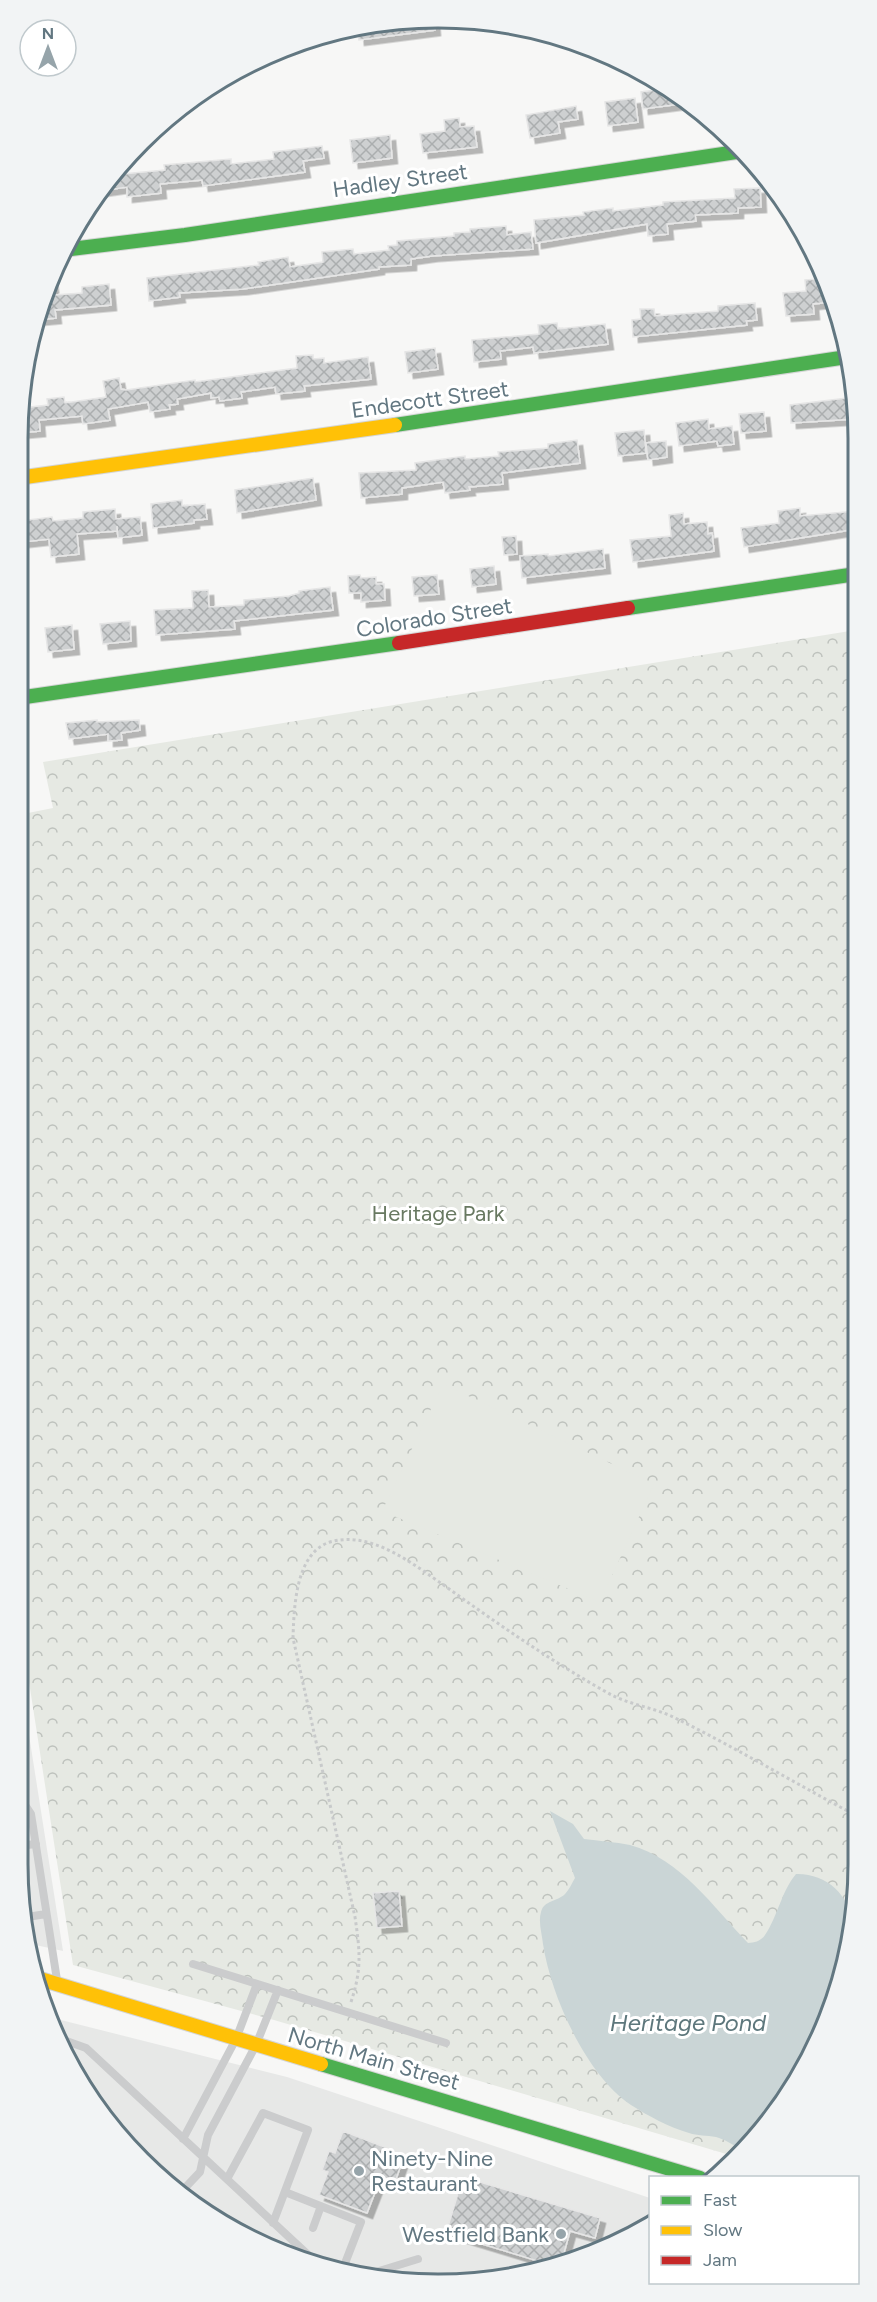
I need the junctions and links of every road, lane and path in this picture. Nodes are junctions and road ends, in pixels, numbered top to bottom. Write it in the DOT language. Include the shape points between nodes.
graph roads {
  1 [pos="732,153"];
  2 [pos="75,248"];
  3 [pos="841,358"];
  4 [pos="28,477"];
  5 [pos="848,575"];
  6 [pos="28,697"];
  7 [pos="28,1810"];
  8 [pos="848,1812"];
  9 [pos="36,1844"];
  10 [pos="28,1845"];
  11 [pos="46,1914"];
  12 [pos="32,1916"];
  13 [pos="193,1964"];
  14 [pos="45,1980"];
  15 [pos="58,1984"];
  16 [pos="257,1984"];
  17 [pos="278,1990"];
  18 [pos="347,2012"];
  19 [pos="236,2039"];
  20 [pos="70,2042"];
  21 [pos="446,2043"];
  22 [pos="256,2045"];
  23 [pos="183,2139"];
  24 [pos="203,2158"];
  25 [pos="693,2176"];
  26 [pos="227,2179"];
  27 [pos="186,2187"];
  28 [pos="285,2192"];
  29 [pos="321,2206"];
  30 [pos="273,2223"];
  31 [pos="313,2228"];
  32 [pos="303,2250"];
  33 [pos="418,2259"];
  34 [pos="345,2263"];
  35 [pos="383,2270"];
  1 -- 2 [label="street, Hadley Street"];
  3 -- 4 [label="street, Endecott Street"];
  5 -- 6 [label="street, Colorado Street"];
  7 -- 9 [label="lane"];
  8 -- 18 [label="path" via="669,1715 610,1695 518,1638 405,1558 358,1539 329,1542 313,1556 300,1577 293,1638 361,1955 359,1977"];
  9 -- 10 [label="lane"];
  9 -- 11 [label="lane"];
  11 -- 12 [label="lane"];
  11 -- 15 [label="lane"];
  13 -- 16 [label="lane"];
  14 -- 15 [label="street, North Main Street"];
  15 -- 19 [label="street, North Main Street"];
  16 -- 17 [label="lane"];
  16 -- 19 [label="lane"];
  17 -- 18 [label="lane"];
  17 -- 22 [label="lane"];
  18 -- 21 [label="lane"];
  19 -- 22 [label="street, North Main Street"];
  19 -- 23 [label="lane"];
  20 -- 23 [label="lane" via="86,2048"];
  22 -- 24 [label="lane" via="208,2135"];
  22 -- 25 [label="street, North Main Street"];
  23 -- 24 [label="lane"];
  24 -- 26 [label="lane"];
  24 -- 27 [label="lane" via="200,2172"];
  26 -- 28 [label="lane" via="263,2113 308,2130"];
  26 -- 30 [label="lane"];
  28 -- 29 [label="lane"];
  28 -- 30 [label="lane"];
  29 -- 31 [label="lane"];
  29 -- 34 [label="lane" via="361,2222"];
  30 -- 32 [label="lane"];
  33 -- 35 [label="lane"];
}
